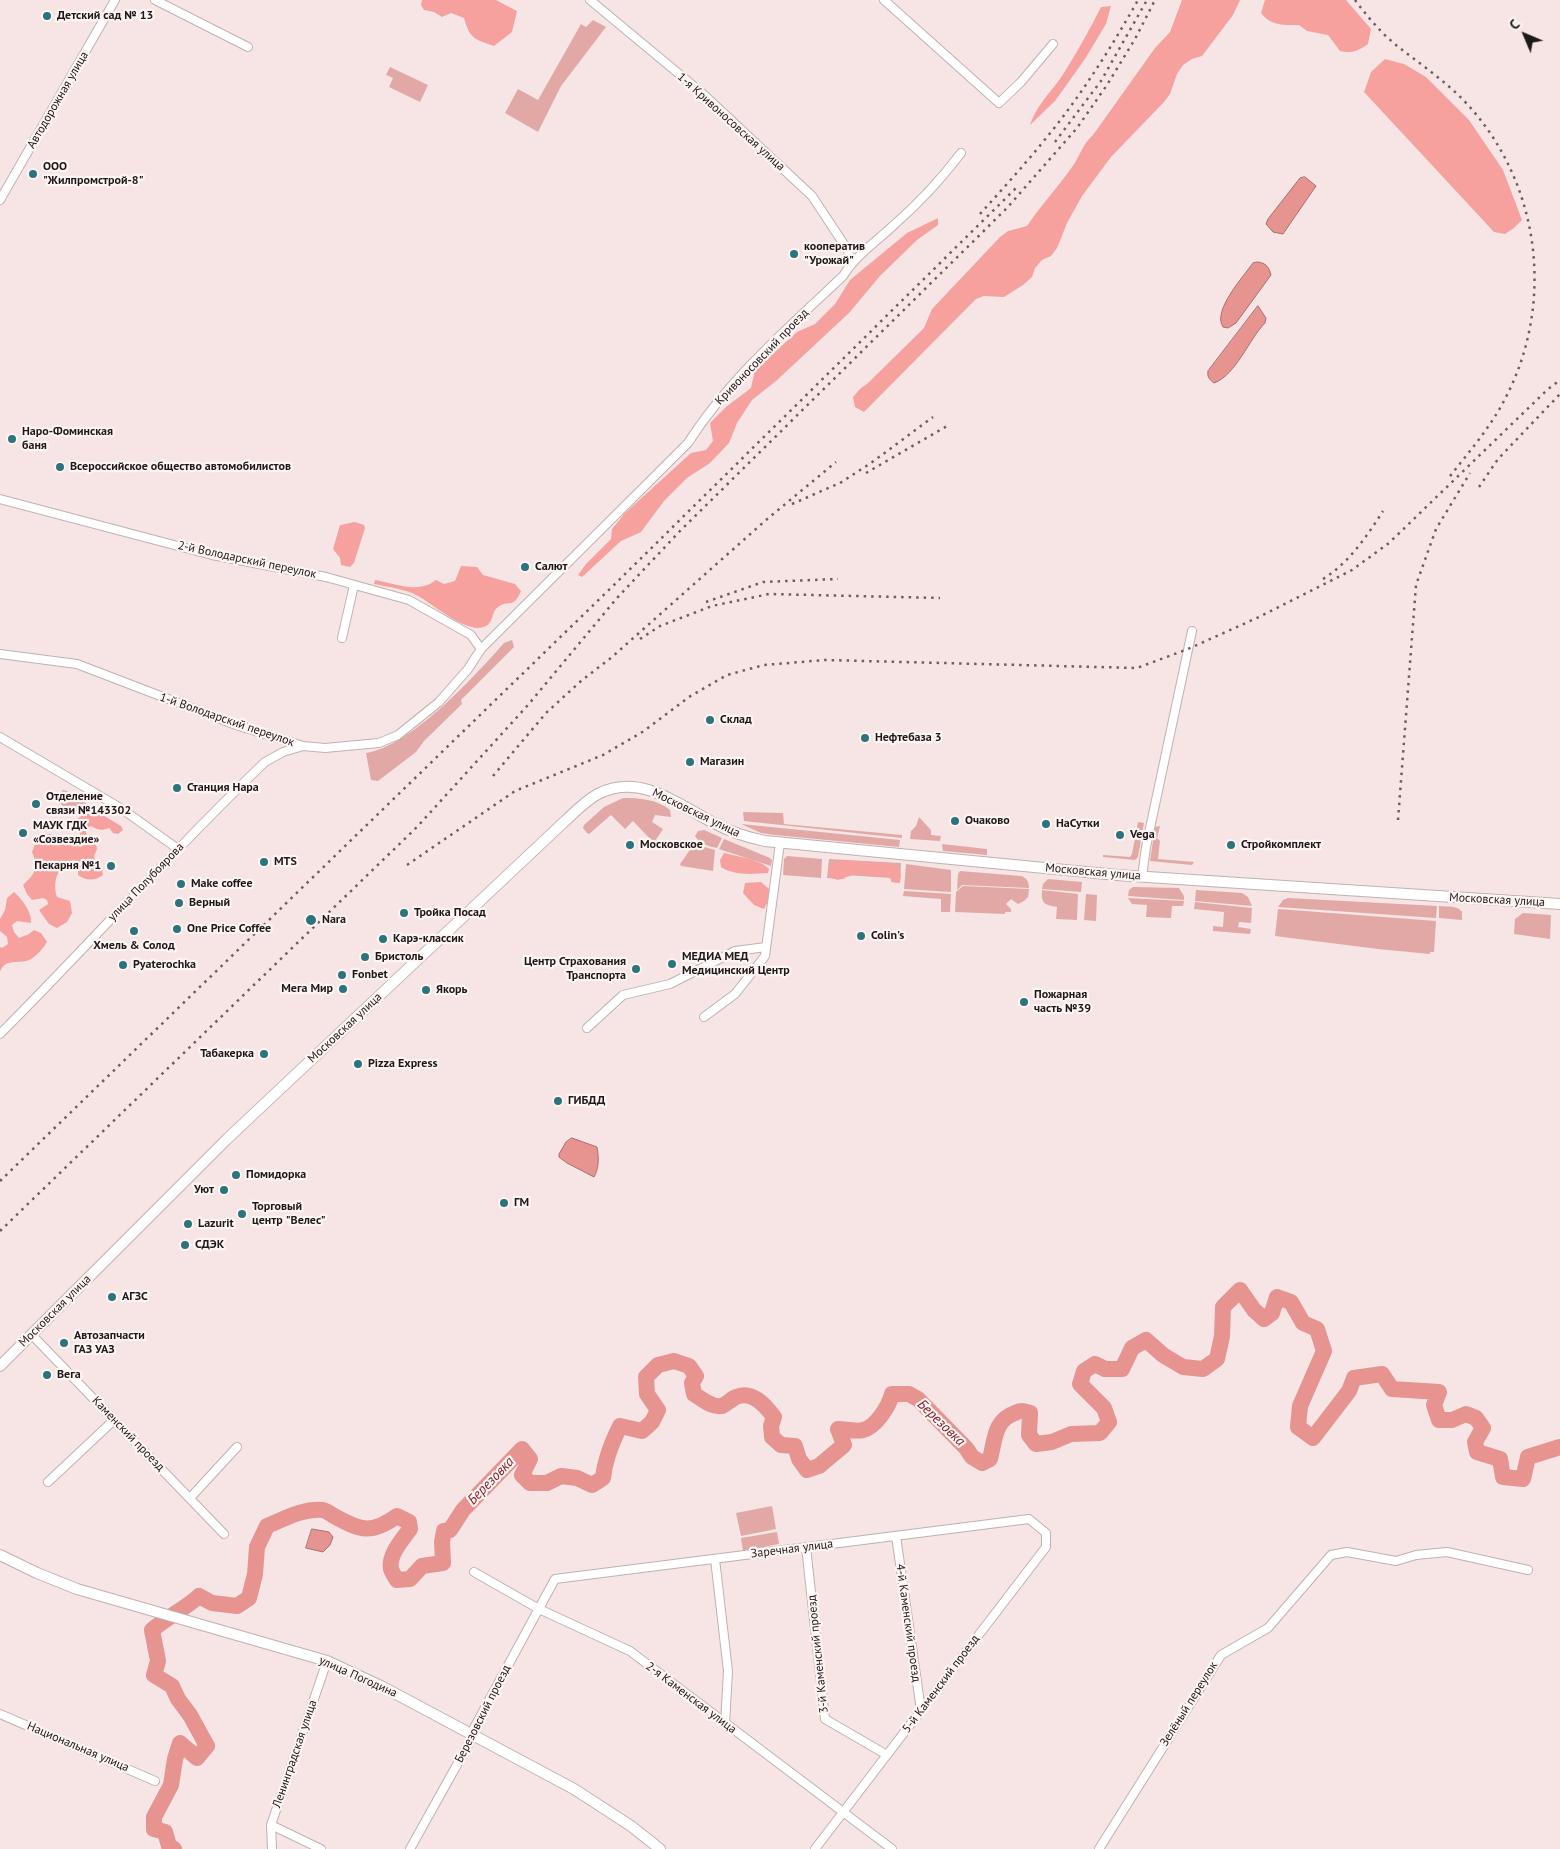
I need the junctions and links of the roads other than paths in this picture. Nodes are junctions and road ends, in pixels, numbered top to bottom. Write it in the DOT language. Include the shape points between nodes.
graph roads {
  1 [pos="116,0"];
  2 [pos="155,0"];
  3 [pos="590,0"];
  4 [pos="884,0"];
  5 [pos="1053,44"];
  6 [pos="248,47"];
  7 [pos="961,153"];
  8 [pos="0,200"];
  9 [pos="852,262"];
  10 [pos="0,499"];
  11 [pos="354,585"];
  12 [pos="1192,631"];
  13 [pos="342,638"];
  14 [pos="481,649"];
  15 [pos="0,654"];
  16 [pos="0,737"];
  17 [pos="303,746"];
  18 [pos="780,843"];
  19 [pos="178,849"];
  20 [pos="1142,877"];
  21 [pos="1560,904"];
  22 [pos="766,947"];
  23 [pos="704,1017"];
  24 [pos="587,1028"];
  25 [pos="0,1034"];
  26 [pos="32,1335"];
  27 [pos="0,1366"];
  28 [pos="114,1420"];
  29 [pos="237,1446"];
  30 [pos="48,1482"];
  31 [pos="190,1498"];
  32 [pos="1029,1519"];
  33 [pos="224,1534"];
  34 [pos="896,1536"];
  35 [pos="806,1547"];
  36 [pos="0,1555"];
  37 [pos="715,1559"];
  38 [pos="1528,1570"];
  39 [pos="474,1572"];
  40 [pos="555,1579"];
  41 [pos="539,1609"];
  42 [pos="328,1661"];
  43 [pos="921,1710"];
  44 [pos="0,1714"];
  45 [pos="725,1724"];
  46 [pos="473,1736"];
  47 [pos="887,1755"];
  48 [pos="155,1781"];
  49 [pos="843,1813"];
  50 [pos="271,1824"];
  51 [pos="272,1849"];
  52 [pos="321,1849"];
  53 [pos="410,1849"];
  54 [pos="660,1849"];
  55 [pos="815,1849"];
  56 [pos="892,1849"];
  57 [pos="1098,1849"];
  1 -- 8 [label="street, Автодорожная улица"];
  2 -- 6 [label="street"];
  3 -- 9 [label="street, 1-я Кривоносовская улица" via="702,93 812,196"];
  4 -- 5 [label="street" via="999,103"];
  7 -- 9 [label="street, Кривоносовский проезд" via="897,223"];
  9 -- 14 [label="street, Кривоносовский проезд" via="842,276 727,389 688,442"];
  10 -- 11 [label="street, 2-й Володарский переулок" via="212,555"];
  11 -- 13 [label="street"];
  11 -- 14 [label="street, 2-й Володарский переулок" via="409,600 471,635"];
  12 -- 20 [label="street"];
  14 -- 17 [label="street, 1-й Володарский переулок" via="439,702 398,735 379,743 325,748"];
  15 -- 17 [label="street, 1-й Володарский переулок" via="76,664 236,725"];
  16 -- 19 [label="street" via="122,809"];
  17 -- 19 [label="street, улица Полубоярова" via="265,762"];
  18 -- 20 [label="main road, Московская улица"];
  18 -- 22 [label="street"];
  18 -- 26 [label="main road, Московская улица" via="736,834 644,788 620,787 595,796 234,1132"];
  19 -- 25 [label="street, улица Полубоярова"];
  20 -- 21 [label="main road, Московская улица"];
  22 -- 23 [label="street" via="765,956 735,994"];
  22 -- 24 [label="street" via="734,951 670,984 623,995"];
  26 -- 27 [label="main road, Московская улица"];
  26 -- 28 [label="street, Каменский проезд"];
  28 -- 30 [label="street"];
  28 -- 31 [label="street, Каменский проезд"];
  29 -- 31 [label="street"];
  31 -- 33 [label="street, Каменский проезд"];
  32 -- 34 [label="street, Заречная улица"];
  32 -- 43 [label="street, 5-й Каменский проезд" via="1046,1533 1046,1547"];
  34 -- 35 [label="street, Заречная улица"];
  34 -- 43 [label="street, 4-й Каменский проезд"];
  35 -- 37 [label="street, Заречная улица"];
  35 -- 47 [label="street, 3-й Каменский проезд" via="825,1719"];
  36 -- 42 [label="main road, улица Погодина" via="77,1590"];
  37 -- 40 [label="street, Заречная улица"];
  37 -- 45 [label="street" via="728,1670"];
  38 -- 57 [label="street, Зелёный переулок" via="1447,1552 1396,1561 1346,1552 1331,1555 1268,1628 1221,1655"];
  39 -- 41 [label="street, 2-я Каменская улица"];
  40 -- 41 [label="street, Березовский проезд"];
  41 -- 45 [label="street, 2-я Каменская улица" via="630,1651"];
  41 -- 46 [label="street, Березовский проезд" via="474,1728"];
  42 -- 46 [label="main road, улица Погодина"];
  42 -- 50 [label="street, Ленинградская улица"];
  43 -- 47 [label="street, 5-й Каменский проезд"];
  44 -- 48 [label="street, Национальная улица"];
  45 -- 49 [label="street, 2-я Каменская улица"];
  46 -- 53 [label="street, Березовский проезд"];
  46 -- 54 [label="main road, улица Погодина" via="574,1789"];
  47 -- 49 [label="street, 5-й Каменский проезд"];
  49 -- 55 [label="street, 5-й Каменский проезд"];
  49 -- 56 [label="street, 2-я Каменская улица"];
  50 -- 51 [label="street, Ленинградская улица"];
  50 -- 52 [label="street"];
}
